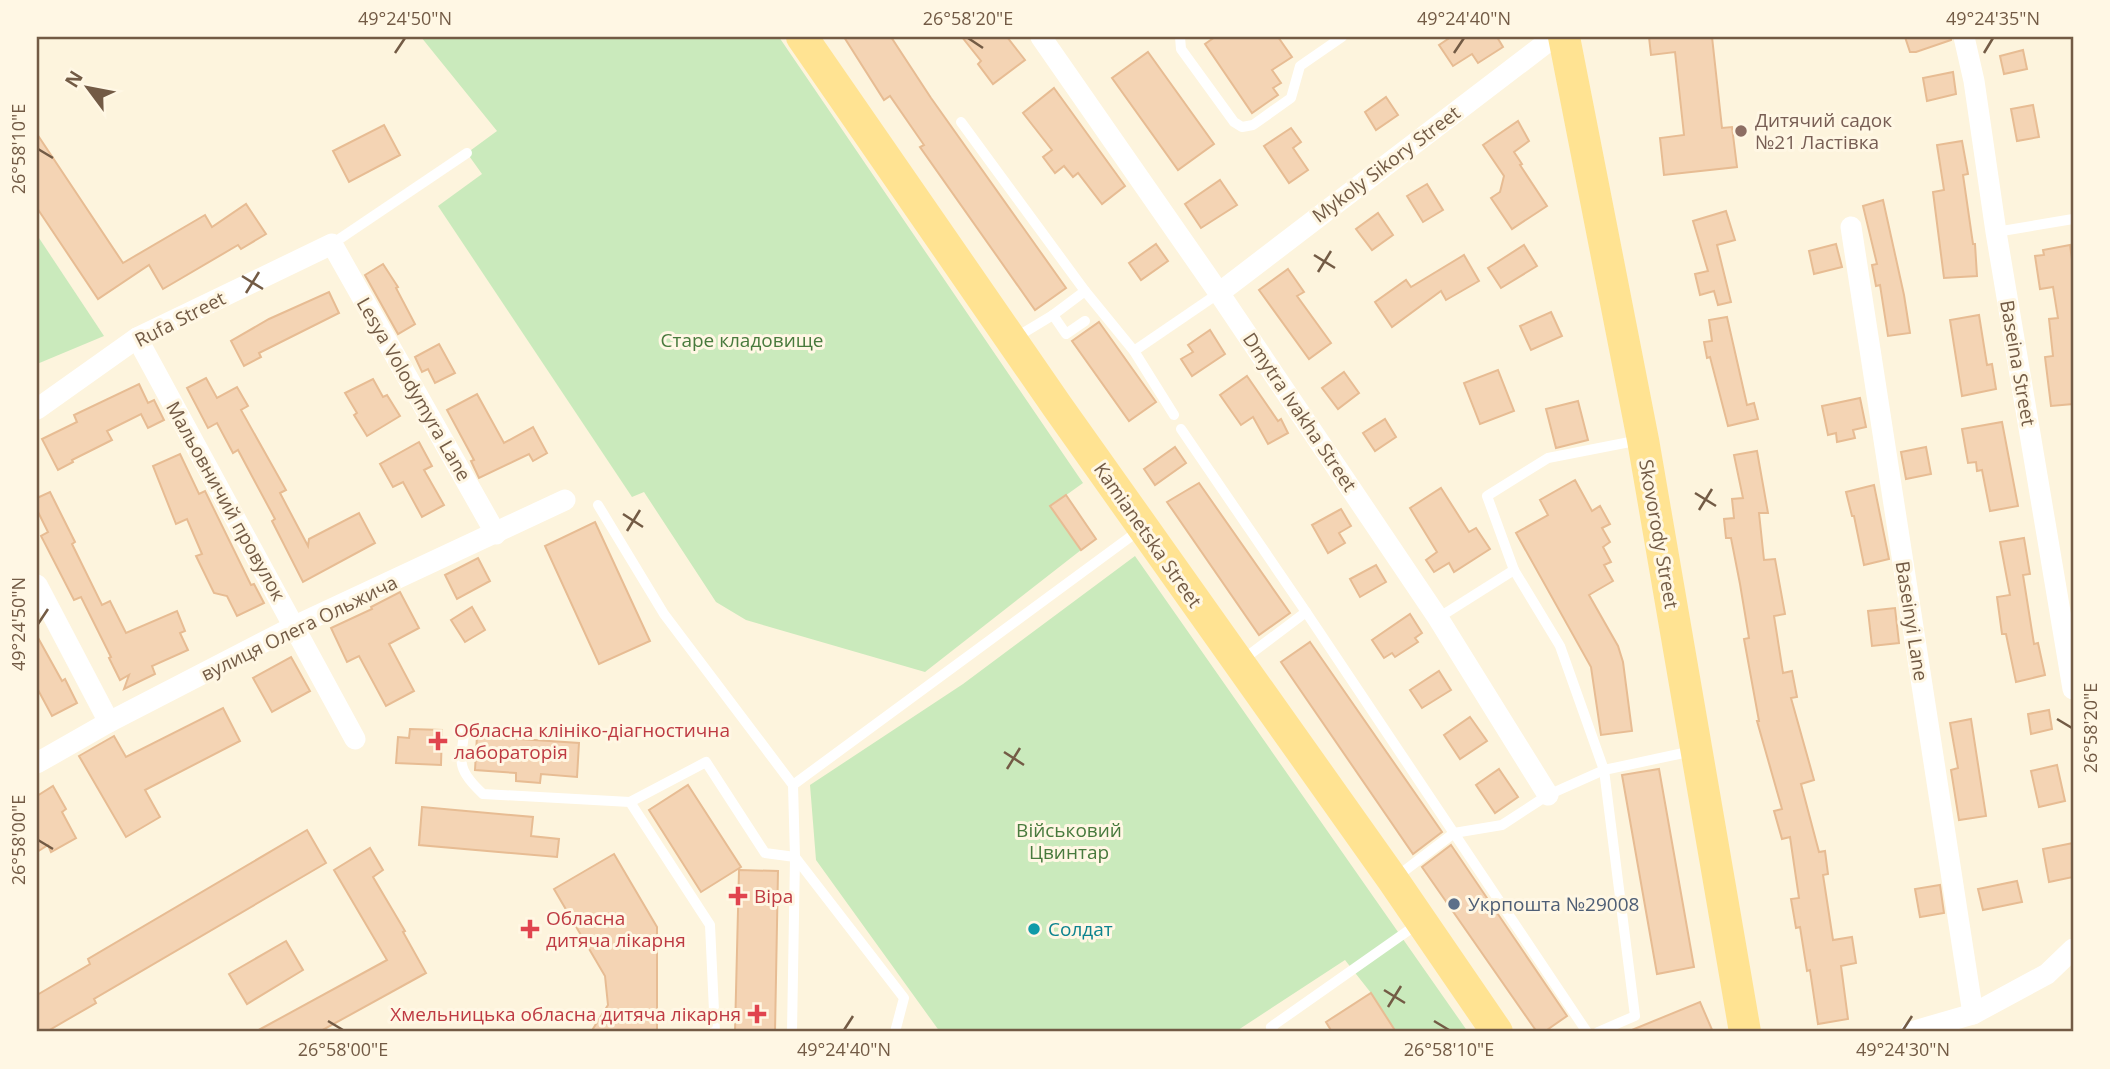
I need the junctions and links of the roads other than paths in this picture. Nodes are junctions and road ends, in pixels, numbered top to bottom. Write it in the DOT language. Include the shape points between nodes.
graph roads {
  1 [pos="802,37"];
  2 [pos="1041,37"];
  3 [pos="1180,37"];
  4 [pos="1342,37"];
  5 [pos="1554,37"];
  6 [pos="1564,37"];
  7 [pos="1964,37"];
  8 [pos="961,122"];
  9 [pos="467,153"];
  10 [pos="2073,219"];
  11 [pos="1851,227"];
  12 [pos="1996,232"];
  13 [pos="332,244"];
  14 [pos="1085,290"];
  15 [pos="1219,292"];
  16 [pos="1053,315"];
  17 [pos="1085,321"];
  18 [pos="137,338"];
  19 [pos="1013,340"];
  20 [pos="1134,351"];
  21 [pos="37,409"];
  22 [pos="1174,415"];
  23 [pos="1181,429"];
  24 [pos="1643,440"];
  25 [pos="565,500"];
  26 [pos="598,505"];
  27 [pos="1144,528"];
  28 [pos="496,534"];
  29 [pos="1514,570"];
  30 [pos="37,585"];
  31 [pos="1306,612"];
  32 [pos="1438,618"];
  33 [pos="295,626"];
  34 [pos="1238,663"];
  35 [pos="2073,689"];
  36 [pos="109,722"];
  37 [pos="465,729"];
  38 [pos="355,739"];
  39 [pos="1697,750"];
  40 [pos="37,763"];
  41 [pos="1604,770"];
  42 [pos="793,785"];
  43 [pos="1548,795"];
  44 [pos="631,802"];
  45 [pos="1454,834"];
  46 [pos="795,857"];
  47 [pos="1393,880"];
  48 [pos="1421,921"];
  49 [pos="2073,949"];
  50 [pos="1973,1014"];
  51 [pos="715,1032"];
  52 [pos="792,1032"];
  53 [pos="895,1032"];
  54 [pos="1274,1032"];
  55 [pos="1497,1032"];
  56 [pos="1587,1032"];
  57 [pos="1598,1032"];
  58 [pos="1745,1032"];
  59 [pos="1911,1032"];
  1 -- 19 [label="main road, Kamianetska Street"];
  2 -- 15 [label="street, Dmytra Ivakha Street"];
  3 -- 4 [label="lane" via="1181,49 1242,127 1253,125 1291,98 1300,66"];
  5 -- 15 [label="street, Mykoly Sikory Street"];
  6 -- 24 [label="main road, Skovorody Street"];
  7 -- 12 [label="street, Baseina Street"];
  8 -- 14 [label="lane"];
  9 -- 13 [label="lane"];
  10 -- 12 [label="lane"];
  11 -- 50 [label="street, Baseinyi Lane"];
  12 -- 35 [label="street, Baseina Street"];
  13 -- 18 [label="street, Rufa Street"];
  13 -- 28 [label="street, Lesya Volodymyra Lane"];
  14 -- 16 [label="lane"];
  14 -- 20 [label="lane"];
  15 -- 20 [label="lane"];
  15 -- 32 [label="street, Dmytra Ivakha Street"];
  16 -- 17 [label="lane" via="1066,334"];
  16 -- 19 [label="lane"];
  18 -- 21 [label="street, Rufa Street"];
  18 -- 33 [label="street, Мальовничий провулок"];
  19 -- 27 [label="main road, Kamianetska Street"];
  20 -- 22 [label="lane"];
  23 -- 31 [label="lane"];
  24 -- 29 [label="lane" via="1548,458 1487,496"];
  24 -- 39 [label="main road, Skovorody Street"];
  25 -- 28 [label="street, вулиця Олега Ольжича"];
  26 -- 42 [label="lane" via="664,614"];
  27 -- 34 [label="main road, Kamianetska Street"];
  27 -- 42 [label="lane"];
  28 -- 33 [label="street, вулиця Олега Ольжича"];
  29 -- 32 [label="lane"];
  29 -- 41 [label="lane" via="1560,646"];
  30 -- 36 [label="street"];
  31 -- 34 [label="lane"];
  31 -- 45 [label="lane"];
  32 -- 43 [label="street, Dmytra Ivakha Street"];
  33 -- 36 [label="street, вулиця Олега Ольжича"];
  33 -- 38 [label="street, Мальовничий провулок"];
  34 -- 47 [label="main road, Kamianetska Street"];
  36 -- 40 [label="street, вулиця Олега Ольжича"];
  37 -- 44 [label="lane" via="460,765 482,794"];
  39 -- 41 [label="lane"];
  39 -- 58 [label="main road, Skovorody Street"];
  41 -- 43 [label="lane"];
  41 -- 57 [label="lane" via="1635,1016"];
  42 -- 46 [label="lane"];
  43 -- 45 [label="lane" via="1502,825"];
  44 -- 46 [label="lane" via="706,762 765,853"];
  44 -- 51 [label="lane" via="710,926"];
  45 -- 47 [label="lane"];
  45 -- 56 [label="lane"];
  46 -- 52 [label="lane"];
  46 -- 53 [label="lane" via="904,998"];
  47 -- 48 [label="main road, Kamianetska Street"];
  48 -- 54 [label="lane" via="1271,1027"];
  48 -- 55 [label="main road, Kamianetska Street"];
  49 -- 50 [label="street" via="2047,974"];
  50 -- 59 [label="street"];
}
